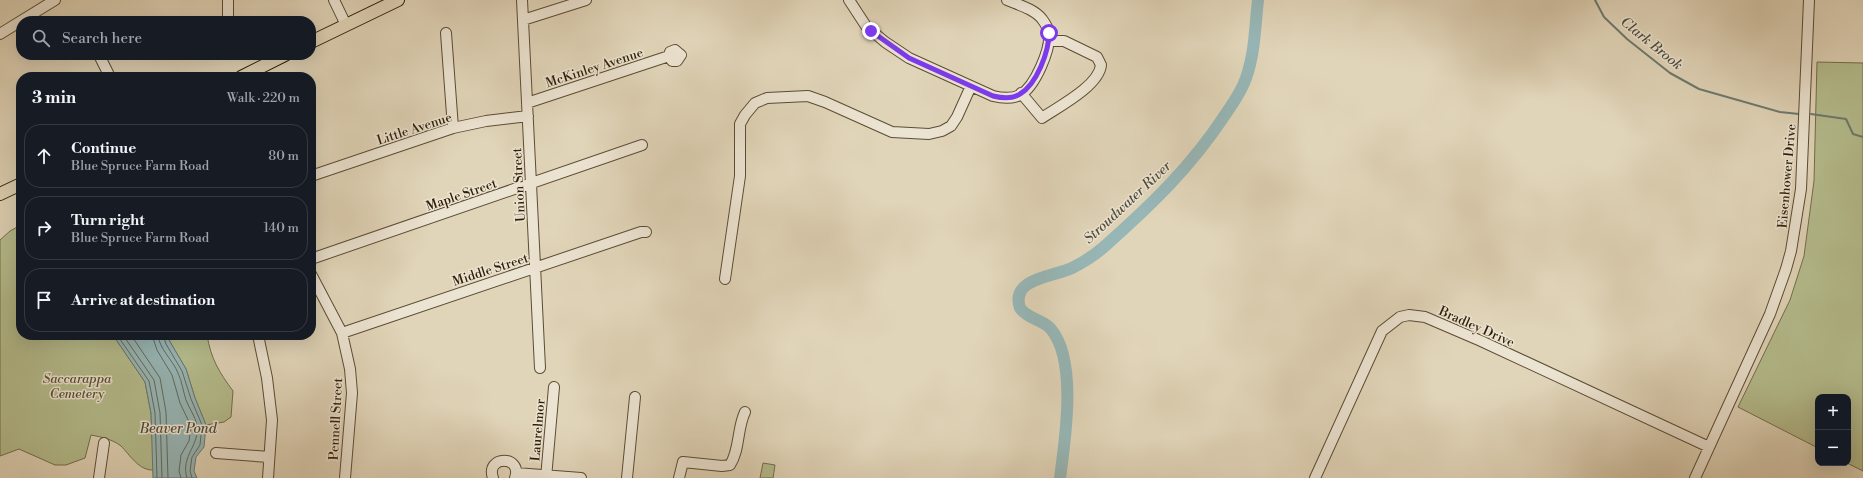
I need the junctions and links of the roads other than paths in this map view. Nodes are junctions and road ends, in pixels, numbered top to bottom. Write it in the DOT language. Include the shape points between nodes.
graph roads {
  1 [pos="55,0"];
  2 [pos="228,0"];
  3 [pos="334,0"];
  4 [pos="398,0"];
  5 [pos="522,0"];
  6 [pos="586,0"];
  7 [pos="849,0"];
  8 [pos="1007,0"];
  9 [pos="1809,0"];
  10 [pos="29,16"];
  11 [pos="228,16"];
  12 [pos="523,20"];
  13 [pos="16,24"];
  14 [pos="346,25"];
  15 [pos="446,33"];
  16 [pos="0,34"];
  17 [pos="316,40"];
  18 [pos="1049,41"];
  19 [pos="669,56"];
  20 [pos="102,60"];
  21 [pos="275,60"];
  22 [pos="108,72"];
  23 [pos="251,72"];
  24 [pos="971,86"];
  25 [pos="1022,94"];
  26 [pos="527,103"];
  27 [pos="528,116"];
  28 [pos="452,128"];
  29 [pos="642,146"];
  30 [pos="316,174"];
  31 [pos="531,183"];
  32 [pos="16,186"];
  33 [pos="0,194"];
  34 [pos="646,232"];
  35 [pos="316,257"];
  36 [pos="535,267"];
  37 [pos="725,279"];
  38 [pos="316,284"];
  39 [pos="342,333"];
  40 [pos="259,340"];
  41 [pos="540,368"];
  42 [pos="554,387"];
  43 [pos="635,397"];
  44 [pos="745,412"];
  45 [pos="104,443"];
  46 [pos="1709,447"];
  47 [pos="216,453"];
  48 [pos="269,457"];
  49 [pos="515,476"];
  50 [pos="546,477"];
  51 [pos="99,478"];
  52 [pos="268,478"];
  53 [pos="345,478"];
  54 [pos="493,478"];
  55 [pos="581,478"];
  56 [pos="627,478"];
  57 [pos="679,478"];
  58 [pos="1315,478"];
  59 [pos="1695,478"];
  1 -- 10 [label="street"];
  2 -- 11 [label="street"];
  3 -- 14 [label="street"];
  4 -- 14 [label="main road"];
  5 -- 12 [label="street, Union Street"];
  6 -- 12 [label="street"];
  7 -- 24 [label="street" via="866,26 885,42 909,58"];
  8 -- 18 [label="street" via="1040,17 1048,29"];
  9 -- 46 [label="street, Eisenhower Drive" via="1801,189 1791,251 1774,304"];
  12 -- 26 [label="street, Union Street"];
  13 -- 16 [label="street"];
  14 -- 17 [label="main road"];
  15 -- 28 [label="street"];
  18 -- 25 [label="street" via="1046,55 1034,79"];
  18 -- 25 [label="street" via="1064,41 1097,57 1101,66 1098,76 1090,85 1042,118"];
  19 -- 26 [label="street, McKinley Avenue"];
  20 -- 22 [label="street"];
  21 -- 23 [label="main road"];
  24 -- 25 [label="street" via="998,98"];
  24 -- 37 [label="street" via="951,126 929,134 892,132 808,96 767,98 755,103 740,124 740,176"];
  26 -- 27 [label="street, Union Street"];
  27 -- 28 [label="street, Little Avenue"];
  27 -- 31 [label="street, Union Street"];
  28 -- 30 [label="street, Little Avenue"];
  29 -- 31 [label="street, Maple Street"];
  31 -- 35 [label="street, Maple Street"];
  31 -- 36 [label="street, Union Street"];
  32 -- 33 [label="main road"];
  34 -- 36 [label="street, Middle Street"];
  36 -- 39 [label="street, Middle Street"];
  36 -- 41 [label="street, Union Street"];
  38 -- 39 [label="street, Pennell Street"];
  39 -- 53 [label="street, Pennell Street" via="352,381"];
  40 -- 48 [label="street" via="271,402"];
  42 -- 50 [label="street, Laurelmor"];
  43 -- 56 [label="street"];
  44 -- 57 [label="street" via="740,422 734,459 730,465 683,462"];
  45 -- 51 [label="street"];
  46 -- 58 [label="street, Bradley Drive" via="1481,341 1425,317 1408,315 1396,319 1382,331"];
  46 -- 59 [label="street, Eisenhower Drive"];
  47 -- 48 [label="street"];
  48 -- 52 [label="street"];
  49 -- 50 [label="street"];
  49 -- 54 [label="street" via="516,469 511,463 503,460 493,467"];
  50 -- 55 [label="street"];
}
